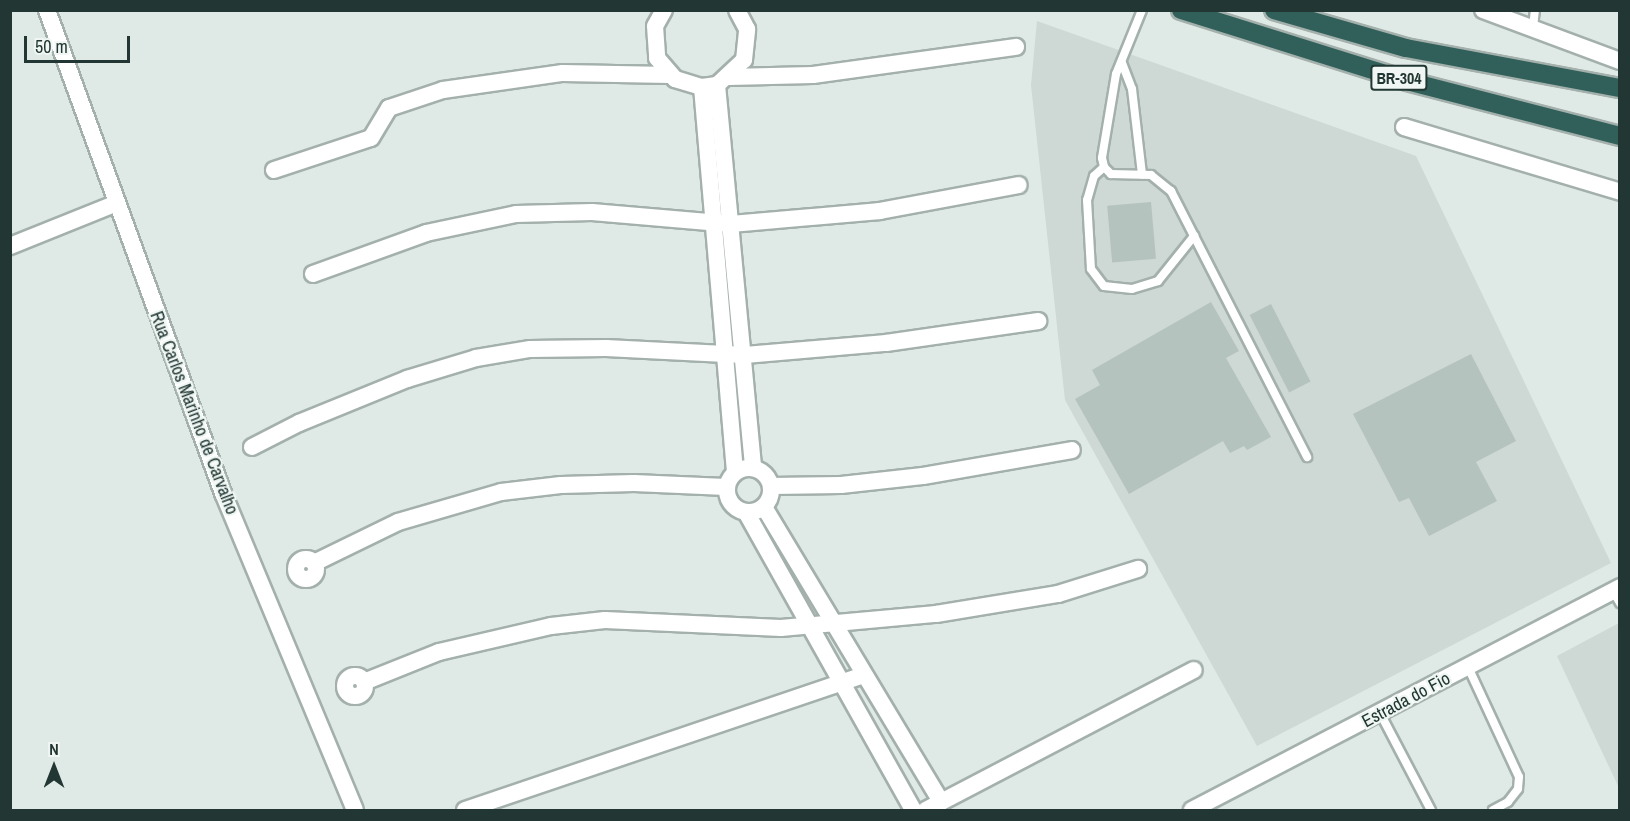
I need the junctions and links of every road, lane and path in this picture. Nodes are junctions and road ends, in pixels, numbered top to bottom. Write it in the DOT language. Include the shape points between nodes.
graph roads {
  1 [pos="47,10"];
  2 [pos="664,10"];
  3 [pos="737,10"];
  4 [pos="1142,10"];
  5 [pos="1180,10"];
  6 [pos="1274,10"];
  7 [pos="1483,10"];
  8 [pos="1535,10"];
  9 [pos="1533,28"];
  10 [pos="1016,47"];
  11 [pos="1620,61"];
  12 [pos="1122,63"];
  13 [pos="670,75"];
  14 [pos="716,83"];
  15 [pos="1620,88"];
  16 [pos="1404,127"];
  17 [pos="1620,136"];
  18 [pos="1104,168"];
  19 [pos="274,170"];
  20 [pos="1142,174"];
  21 [pos="1019,185"];
  22 [pos="1620,192"];
  23 [pos="117,203"];
  24 [pos="723,223"];
  25 [pos="1194,236"];
  26 [pos="10,246"];
  27 [pos="313,274"];
  28 [pos="1038,321"];
  29 [pos="745,354"];
  30 [pos="725,355"];
  31 [pos="252,447"];
  32 [pos="1072,450"];
  33 [pos="1307,457"];
  34 [pos="753,468"];
  35 [pos="735,472"];
  36 [pos="771,486"];
  37 [pos="726,487"];
  38 [pos="764,507"];
  39 [pos="746,512"];
  40 [pos="314,563"];
  41 [pos="1138,569"];
  42 [pos="1617,594"];
  43 [pos="833,624"];
  44 [pos="810,626"];
  45 [pos="1468,667"];
  46 [pos="1194,670"];
  47 [pos="863,675"];
  48 [pos="364,682"];
  49 [pos="843,683"];
  50 [pos="1380,713"];
  51 [pos="941,802"];
  52 [pos="355,810"];
  53 [pos="465,810"];
  54 [pos="913,810"];
  55 [pos="926,810"];
  56 [pos="1192,810"];
  57 [pos="1431,810"];
  58 [pos="1493,810"];
  1 -- 23 [label="street, Rua Carlos Marinho de Carvalho"];
  2 -- 13 [label="street" via="655,26 653,42 657,58"];
  3 -- 14 [label="street" via="747,29 744,60"];
  4 -- 12 [label="lane"];
  5 -- 17 [label="highway, BR-304" via="1407,81"];
  6 -- 15 [label="highway, BR-304" via="1406,48"];
  7 -- 9 [label="street"];
  8 -- 9 [label="lane"];
  9 -- 11 [label="street"];
  10 -- 14 [label="street" via="813,75"];
  12 -- 18 [label="lane" via="1112,89"];
  12 -- 20 [label="lane" via="1132,89"];
  13 -- 14 [label="street" via="688,85"];
  13 -- 19 [label="street" via="563,73 443,90 389,108 371,138"];
  14 -- 24 [label="street"];
  16 -- 22 [label="street"];
  18 -- 20 [label="lane" via="1111,174"];
  18 -- 25 [label="lane" via="1094,176 1087,200 1091,269 1104,286 1132,289 1158,281"];
  20 -- 25 [label="lane" via="1165,184"];
  21 -- 24 [label="street" via="880,211"];
  23 -- 26 [label="street"];
  23 -- 52 [label="street, Rua Carlos Marinho de Carvalho" via="223,493"];
  24 -- 27 [label="street" via="592,212 516,214 426,233"];
  24 -- 29 [label="street"];
  24 -- 30 [label="street"];
  25 -- 33 [label="lane"];
  28 -- 29 [label="street" via="886,343"];
  29 -- 30 [label="street"];
  29 -- 34 [label="street"];
  30 -- 31 [label="street" via="606,348 530,349 476,358 407,379 299,423"];
  30 -- 35 [label="street"];
  32 -- 36 [label="street" via="923,476"];
  34 -- 35 [label="street"];
  34 -- 36 [label="street" via="763,472"];
  35 -- 37 [label="street"];
  36 -- 38 [label="street"];
  37 -- 39 [label="street" via="730,504"];
  37 -- 40 [label="street" via="634,483 501,492 398,522"];
  38 -- 39 [label="street"];
  38 -- 43 [label="street"];
  39 -- 44 [label="street"];
  41 -- 43 [label="street" via="1058,594 992,606"];
  42 -- 45 [label="street, Estrada do Fio"];
  43 -- 44 [label="street"];
  43 -- 47 [label="street"];
  44 -- 48 [label="street" via="739,627 605,620 551,626 439,652"];
  44 -- 49 [label="street"];
  45 -- 50 [label="street, Estrada do Fio"];
  45 -- 58 [label="lane" via="1519,777 1518,789 1508,802"];
  46 -- 51 [label="street"];
  47 -- 49 [label="street"];
  47 -- 51 [label="street"];
  49 -- 53 [label="street"];
  49 -- 54 [label="street"];
  50 -- 56 [label="street, Estrada do Fio"];
  50 -- 57 [label="lane"];
  51 -- 55 [label="street"];
}
